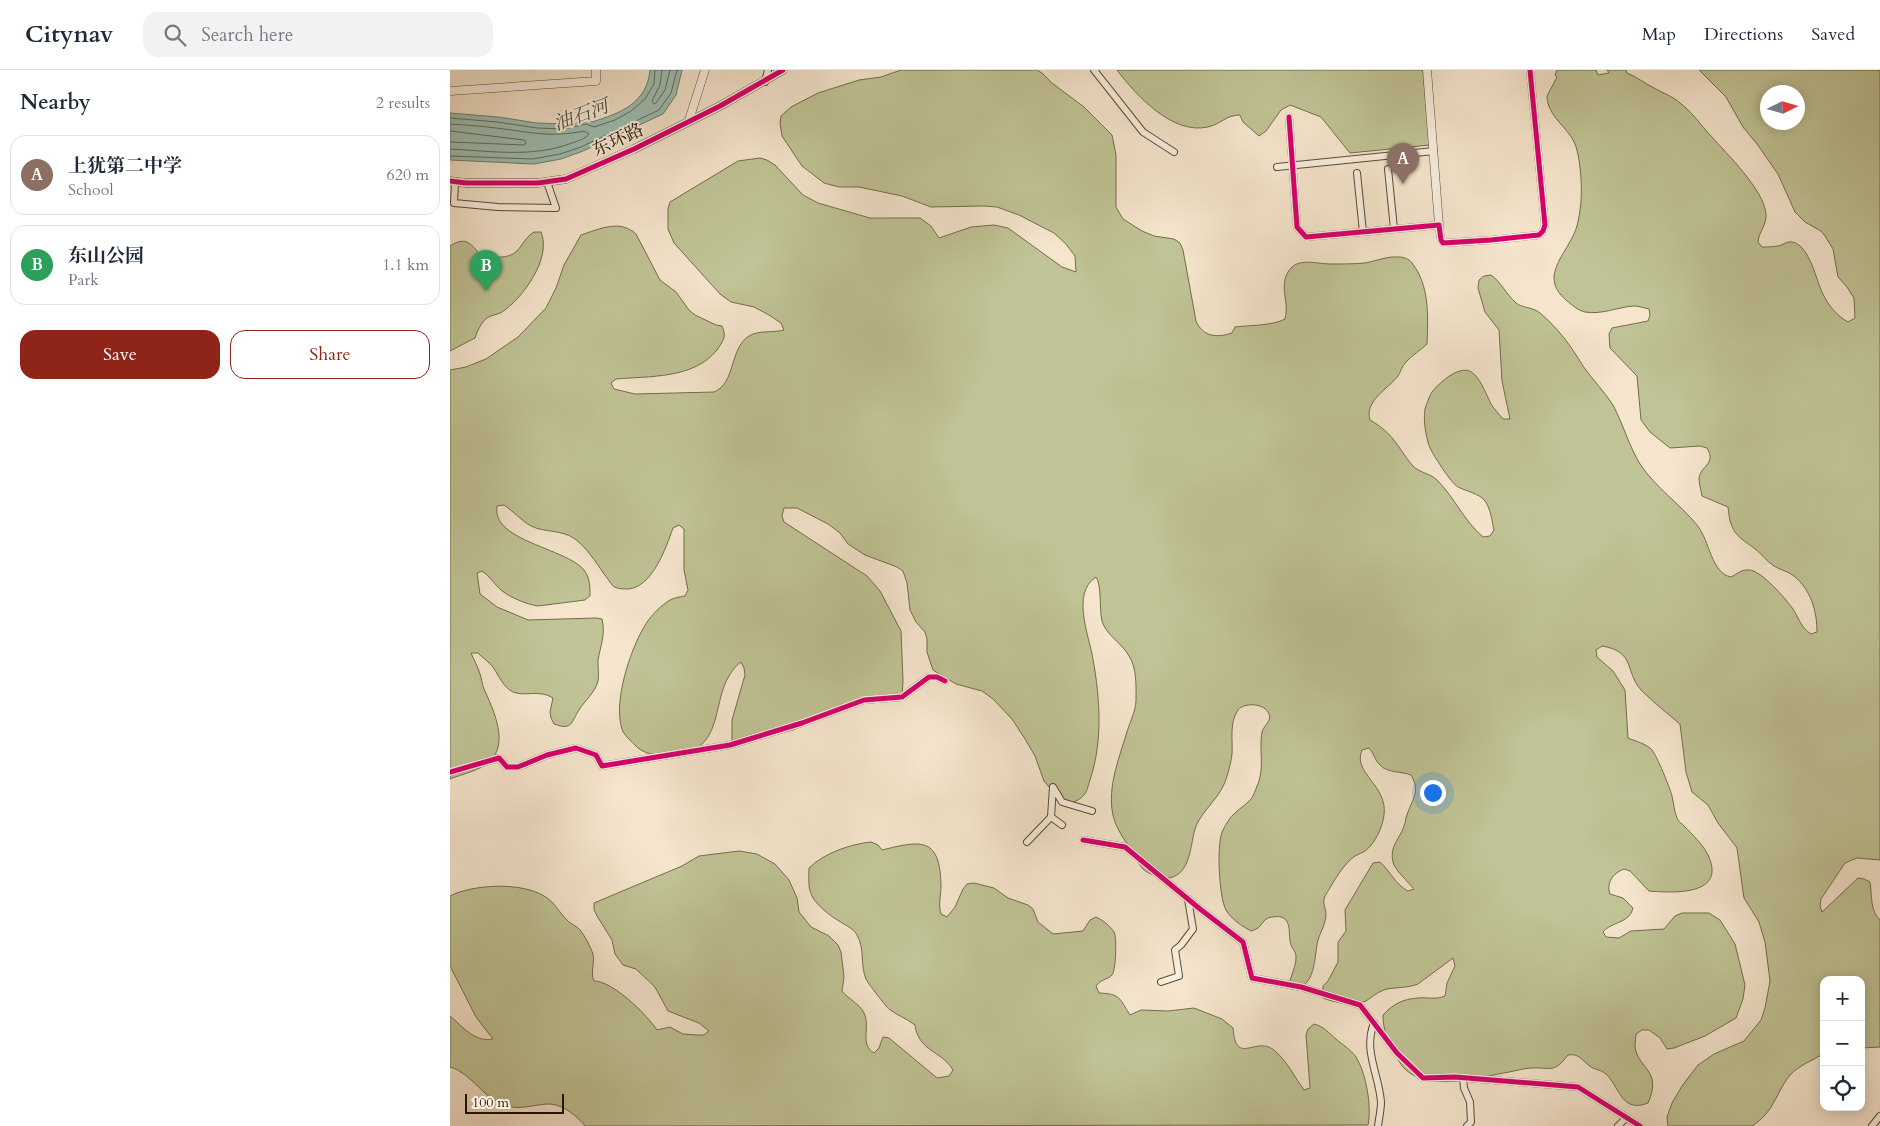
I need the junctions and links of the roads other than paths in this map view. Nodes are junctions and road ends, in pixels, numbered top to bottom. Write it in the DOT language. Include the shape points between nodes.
graph roads {
  1 [pos="596,70"];
  2 [pos="705,70"];
  3 [pos="768,70"];
  4 [pos="783,70"];
  5 [pos="1094,70"];
  6 [pos="1426,70"];
  7 [pos="1530,70"];
  8 [pos="765,82"];
  9 [pos="450,91"];
  10 [pos="1289,117"];
  11 [pos="689,120"];
  12 [pos="1434,151"];
  13 [pos="1174,152"];
  14 [pos="1292,166"];
  15 [pos="1277,167"];
  16 [pos="1388,169"];
  17 [pos="1357,173"];
  18 [pos="452,182"];
  19 [pos="547,182"];
  20 [pos="1439,225"];
  21 [pos="1394,229"];
  22 [pos="1363,232"];
  23 [pos="945,681"];
  24 [pos="450,772"];
  25 [pos="1092,811"];
  26 [pos="1051,817"];
  27 [pos="1062,825"];
  28 [pos="1083,840"];
  29 [pos="1027,842"];
  30 [pos="1188,899"];
  31 [pos="1160,982"];
  32 [pos="1374,1024"];
  33 [pos="1463,1078"];
  34 [pos="1880,1116"];
  35 [pos="1626,1118"];
  36 [pos="1378,1126"];
  37 [pos="1467,1126"];
  38 [pos="1618,1126"];
  39 [pos="1640,1126"];
  40 [pos="1872,1126"];
  1 -- 9 [label="street" via="596,81"];
  2 -- 11 [label="street"];
  3 -- 8 [label="street"];
  4 -- 8 [label="street, 东环路"];
  5 -- 13 [label="street" via="1143,132"];
  6 -- 12 [label="street"];
  7 -- 20 [label="street" via="1543,231 1539,235 1443,243"];
  8 -- 11 [label="street, 东环路"];
  10 -- 14 [label="street"];
  11 -- 19 [label="street, 东环路" via="592,168 566,179"];
  12 -- 14 [label="street"];
  12 -- 20 [label="street"];
  14 -- 15 [label="street"];
  14 -- 22 [label="street" via="1297,226 1306,238"];
  16 -- 21 [label="street"];
  17 -- 22 [label="street"];
  18 -- 19 [label="street, 东环路"];
  18 -- 19 [label="street" via="454,203 556,208"];
  20 -- 21 [label="street"];
  21 -- 22 [label="street"];
  23 -- 24 [label="street" via="930,677 902,697 864,700 730,745 602,766 596,755 576,748 518,767 507,767 499,758"];
  25 -- 26 [label="street" via="1062,802 1053,787"];
  26 -- 27 [label="street"];
  26 -- 29 [label="street"];
  28 -- 30 [label="street" via="1125,847"];
  30 -- 31 [label="street" via="1193,928 1175,950 1179,976"];
  30 -- 32 [label="street" via="1243,942 1252,978 1301,987 1360,1005"];
  32 -- 33 [label="street" via="1423,1078"];
  32 -- 36 [label="street" via="1369,1036 1381,1104"];
  33 -- 35 [label="street" via="1578,1087"];
  33 -- 37 [label="street" via="1470,1102 1471,1122"];
  34 -- 40 [label="street"];
  35 -- 38 [label="street"];
  35 -- 39 [label="street"];
}
